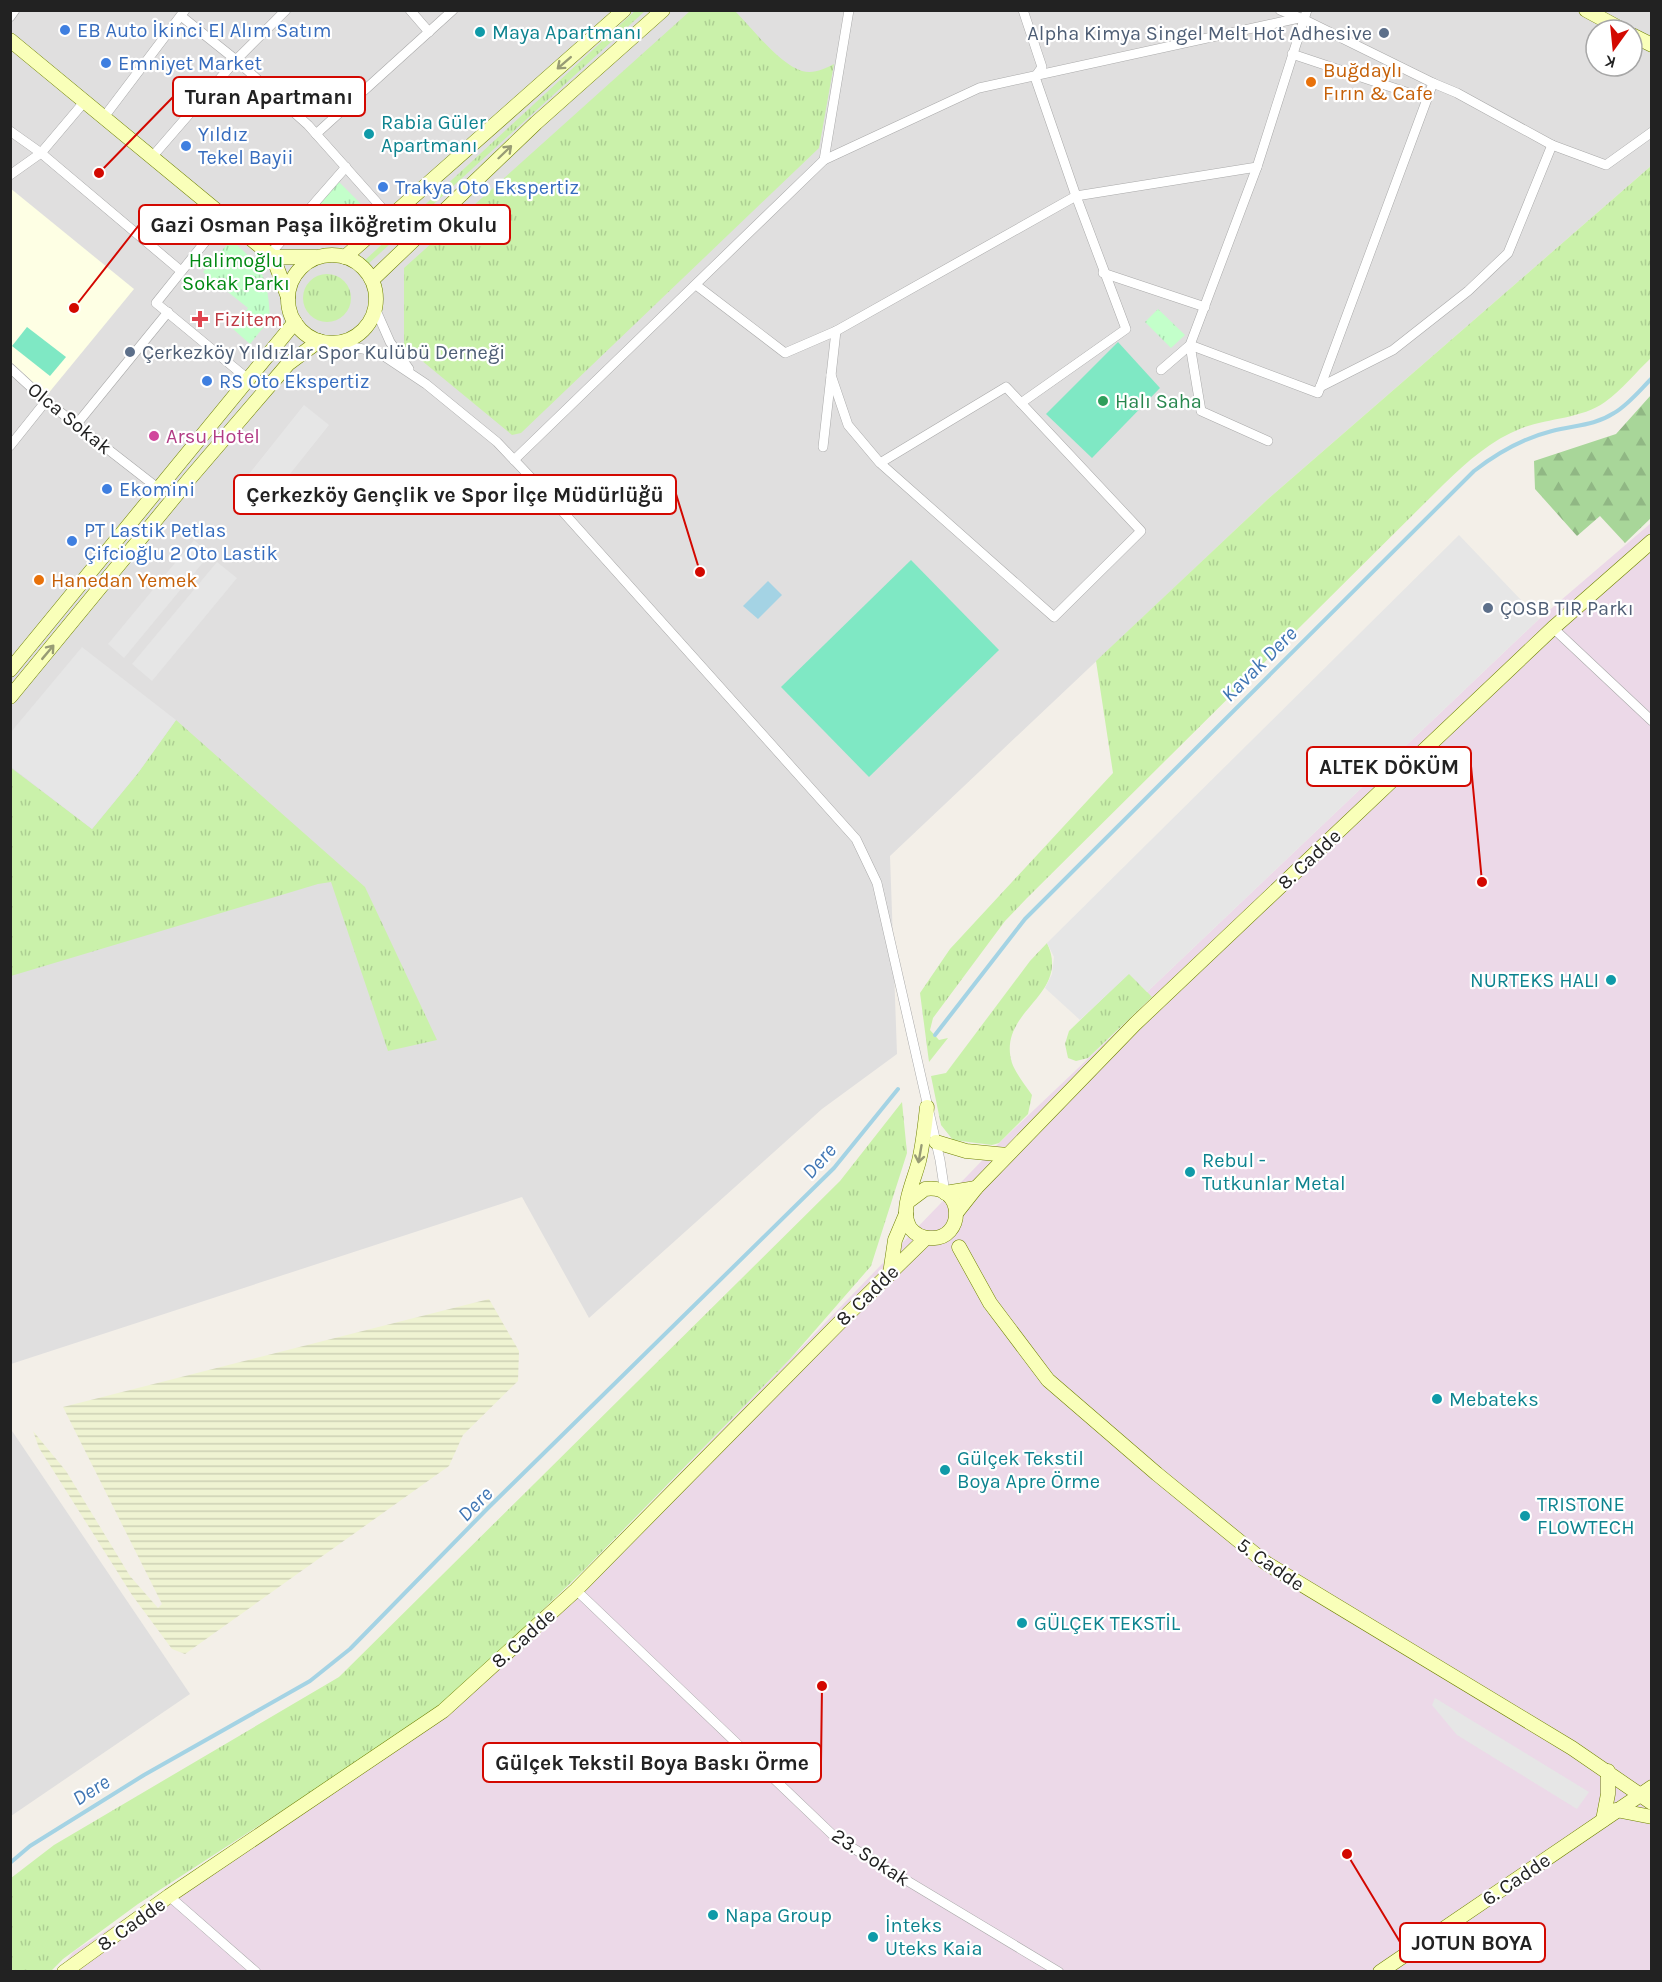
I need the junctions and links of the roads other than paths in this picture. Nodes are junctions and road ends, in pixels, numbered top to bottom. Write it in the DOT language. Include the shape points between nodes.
graph roads {
  1 [pos="15,10"];
  2 [pos="286,10"];
  3 [pos="410,10"];
  4 [pos="453,10"];
  5 [pos="624,10"];
  6 [pos="663,10"];
  7 [pos="849,10"];
  8 [pos="1023,10"];
  9 [pos="1280,10"];
  10 [pos="1586,10"];
  11 [pos="183,13"];
  12 [pos="1303,16"];
  13 [pos="10,17"];
  14 [pos="1601,18"];
  15 [pos="429,32"];
  16 [pos="10,40"];
  17 [pos="1292,54"];
  18 [pos="236,60"];
  19 [pos="1035,77"];
  20 [pos="1433,83"];
  21 [pos="1427,99"];
  22 [pos="86,101"];
  23 [pos="104,117"];
  24 [pos="10,130"];
  25 [pos="1652,132"];
  26 [pos="316,134"];
  27 [pos="1552,145"];
  28 [pos="41,153"];
  29 [pos="153,157"];
  30 [pos="824,160"];
  31 [pos="1257,167"];
  32 [pos="346,168"];
  33 [pos="10,175"];
  34 [pos="1076,196"];
  35 [pos="225,217"];
  36 [pos="390,217"];
  37 [pos="272,256"];
  38 [pos="319,257"];
  39 [pos="345,257"];
  40 [pos="181,271"];
  41 [pos="1103,273"];
  42 [pos="372,280"];
  43 [pos="696,285"];
  44 [pos="288,297"];
  45 [pos="1205,307"];
  46 [pos="375,308"];
  47 [pos="168,312"];
  48 [pos="295,322"];
  49 [pos="836,331"];
  50 [pos="319,341"];
  51 [pos="333,343"];
  52 [pos="1190,345"];
  53 [pos="10,368"];
  54 [pos="1161,370"];
  55 [pos="412,374"];
  56 [pos="831,375"];
  57 [pos="248,379"];
  58 [pos="1320,387"];
  59 [pos="46,401"];
  60 [pos="1020,403"];
  61 [pos="76,424"];
  62 [pos="1268,441"];
  63 [pos="10,446"];
  64 [pos="823,447"];
  65 [pos="514,460"];
  66 [pos="879,463"];
  67 [pos="159,489"];
  68 [pos="1652,541"];
  69 [pos="1553,628"];
  70 [pos="10,670"];
  71 [pos="10,697"];
  72 [pos="1652,721"];
  73 [pos="927,1107"];
  74 [pos="936,1142"];
  75 [pos="1007,1155"];
  76 [pos="976,1188"];
  77 [pos="945,1193"];
  78 [pos="908,1208"];
  79 [pos="956,1216"];
  80 [pos="942,1237"];
  81 [pos="926,1238"];
  82 [pos="959,1247"];
  83 [pos="890,1274"];
  84 [pos="576,1590"];
  85 [pos="1608,1771"];
  86 [pos="1646,1790"];
  87 [pos="1652,1803"];
  88 [pos="1616,1810"];
  89 [pos="1652,1817"];
  90 [pos="1603,1820"];
  91 [pos="169,1896"];
  92 [pos="64,1971"];
  93 [pos="256,1971"];
  94 [pos="1059,1971"];
  95 [pos="1380,1971"];
  1 -- 13 [label="street"];
  2 -- 18 [label="street"];
  3 -- 15 [label="street"];
  4 -- 15 [label="street"];
  5 -- 36 [label="street, one-way"];
  42 -- 6 [label="street, one-way" via="536,123"];
  7 -- 30 [label="street"];
  8 -- 19 [label="street" via="1042,67"];
  9 -- 12 [label="street"];
  10 -- 14 [label="street"];
  11 -- 18 [label="street"];
  11 -- 23 [label="street"];
  12 -- 17 [label="street"];
  12 -- 19 [label="street"];
  12 -- 20 [label="street"];
  15 -- 26 [label="street"];
  16 -- 22 [label="street"];
  17 -- 21 [label="street"];
  17 -- 31 [label="street"];
  18 -- 26 [label="street"];
  18 -- 29 [label="street"];
  19 -- 30 [label="street" via="979,88"];
  19 -- 34 [label="street"];
  20 -- 21 [label="street"];
  20 -- 27 [label="street"];
  21 -- 58 [label="street"];
  22 -- 23 [label="street"];
  22 -- 28 [label="street"];
  23 -- 29 [label="street"];
  24 -- 28 [label="street"];
  25 -- 27 [label="street" via="1606,165"];
  26 -- 32 [label="street"];
  27 -- 58 [label="street" via="1508,253 1393,350"];
  28 -- 33 [label="street"];
  28 -- 40 [label="street"];
  29 -- 35 [label="street"];
  30 -- 43 [label="street"];
  31 -- 34 [label="street"];
  31 -- 45 [label="street"];
  32 -- 36 [label="street"];
  32 -- 37 [label="street"];
  34 -- 41 [label="street"];
  34 -- 49 [label="street"];
  35 -- 37 [label="street"];
  35 -- 40 [label="street"];
  36 -- 39 [label="street"];
  37 -- 38 [label="street"];
  37 -- 44 [label="street"];
  38 -- 39 [label="street"];
  38 -- 44 [label="street" via="297,272"];
  39 -- 42 [label="street" via="357,263"];
  40 -- 47 [label="street" via="156,303"];
  41 -- 45 [label="street"];
  41 -- 60 [label="street" via="1126,329"];
  42 -- 46 [label="street"];
  43 -- 49 [label="street" via="785,353"];
  43 -- 65 [label="street"];
  44 -- 48 [label="street"];
  45 -- 52 [label="street"];
  46 -- 51 [label="street" via="360,333"];
  46 -- 55 [label="street" via="390,342"];
  47 -- 57 [label="street"];
  47 -- 61 [label="street"];
  48 -- 50 [label="street" via="305,334"];
  48 -- 57 [label="street"];
  49 -- 56 [label="street"];
  50 -- 51 [label="street"];
  71 -- 50 [label="street, one-way" via="288,364"];
  51 -- 55 [label="street" via="378,352"];
  52 -- 54 [label="street"];
  52 -- 58 [label="street" via="1318,393"];
  52 -- 62 [label="street" via="1201,411"];
  53 -- 59 [label="street, Olca Sokak"];
  55 -- 65 [label="street"];
  56 -- 64 [label="street"];
  56 -- 66 [label="street" via="848,425"];
  57 -- 67 [label="street"];
  59 -- 61 [label="street, Olca Sokak"];
  59 -- 63 [label="street"];
  60 -- 66 [label="street" via="1006,387"];
  60 -- 66 [label="street" via="1141,531 1054,617"];
  61 -- 67 [label="street, Olca Sokak"];
  65 -- 73 [label="street" via="856,838 877,883"];
  67 -- 70 [label="street"];
  68 -- 69 [label="street, 8. Cadde"];
  69 -- 72 [label="street"];
  69 -- 75 [label="street, 8. Cadde" via="1135,1024"];
  73 -- 74 [label="street"];
  73 -- 78 [label="street, one-way"];
  74 -- 75 [label="street" via="966,1151"];
  74 -- 77 [label="street"];
  75 -- 76 [label="street, 8. Cadde"];
  76 -- 77 [label="street"];
  76 -- 79 [label="street, 8. Cadde"];
  77 -- 78 [label="street" via="925,1189"];
  77 -- 79 [label="street" via="955,1204"];
  78 -- 81 [label="street" via="910,1227"];
  78 -- 83 [label="street" via="895,1240"];
  79 -- 80 [label="street"];
  79 -- 82 [label="street"];
  80 -- 81 [label="street"];
  80 -- 82 [label="street"];
  81 -- 83 [label="street, 8. Cadde"];
  82 -- 85 [label="street, 5. Cadde" via="990,1303 1048,1380 1225,1531 1266,1563 1333,1605"];
  83 -- 84 [label="street, 8. Cadde"];
  84 -- 91 [label="street, 8. Cadde" via="443,1711"];
  84 -- 94 [label="street, 23. Sokak" via="836,1838"];
  85 -- 86 [label="street, 5. Cadde"];
  85 -- 90 [label="street"];
  86 -- 87 [label="street, 5. Cadde"];
  86 -- 88 [label="street, 6. Cadde"];
  88 -- 89 [label="street"];
  88 -- 90 [label="street, 6. Cadde"];
  90 -- 95 [label="street, 6. Cadde"];
  91 -- 92 [label="street, 8. Cadde"];
  91 -- 93 [label="street"];
}
